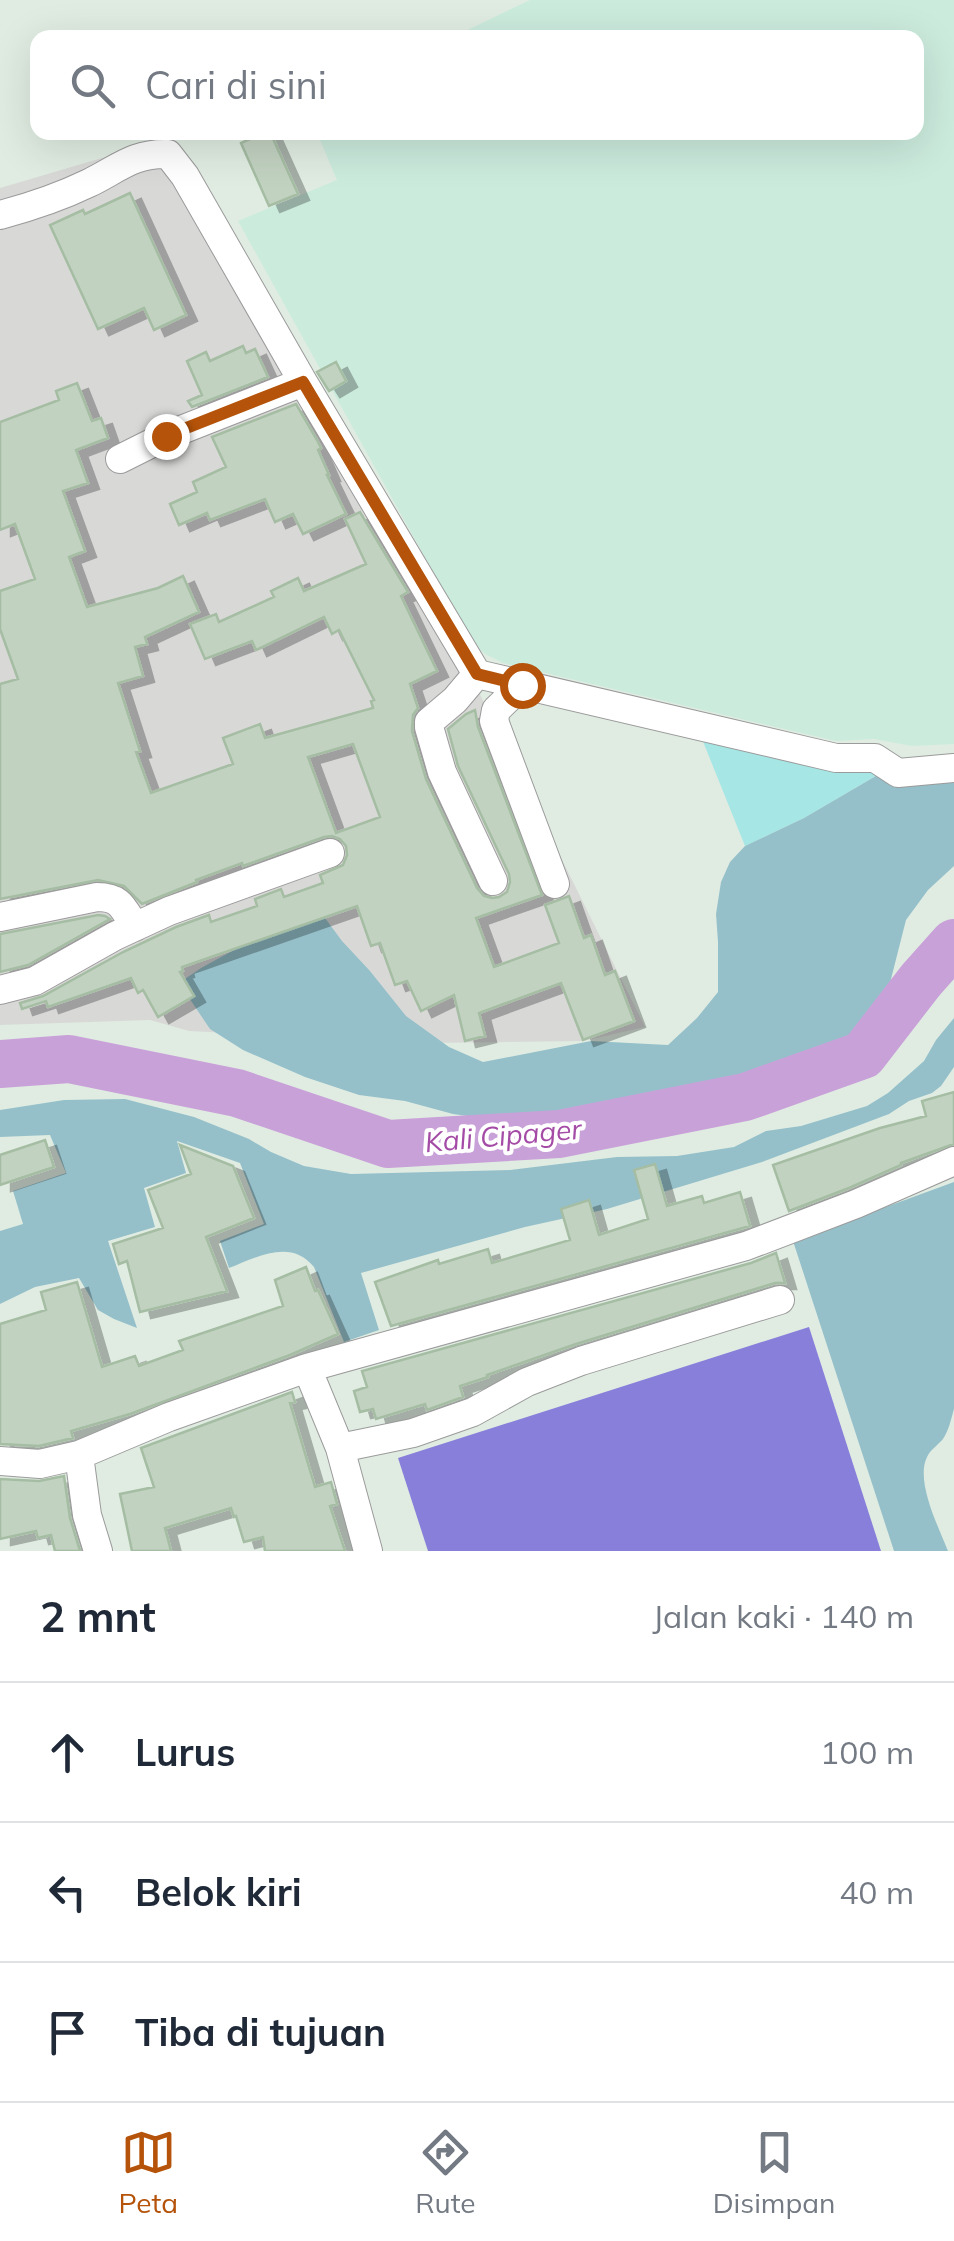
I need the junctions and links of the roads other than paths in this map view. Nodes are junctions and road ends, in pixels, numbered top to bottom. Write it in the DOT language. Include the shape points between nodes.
graph roads {
  1 [pos="0,215"];
  2 [pos="303,382"];
  3 [pos="120,458"];
  4 [pos="477,674"];
  5 [pos="522,685"];
  6 [pos="954,768"];
  7 [pos="330,853"];
  8 [pos="492,881"];
  9 [pos="555,884"];
  10 [pos="0,917"];
  11 [pos="135,927"];
  12 [pos="0,990"];
  13 [pos="954,1162"];
  14 [pos="780,1300"];
  15 [pos="308,1368"];
  16 [pos="340,1448"];
  17 [pos="78,1455"];
  18 [pos="0,1461"];
  19 [pos="98,1551"];
  20 [pos="368,1551"];
  1 -- 2 [label="street" via="137,157 168,154"];
  2 -- 3 [label="street"];
  2 -- 4 [label="street"];
  4 -- 5 [label="street"];
  4 -- 8 [label="street" via="429,727 442,772"];
  5 -- 6 [label="street" via="883,764 898,773"];
  5 -- 9 [label="street" via="496,710 494,721"];
  7 -- 11 [label="street"];
  10 -- 11 [label="street" via="110,897"];
  11 -- 12 [label="street" via="35,981"];
  13 -- 15 [label="street" via="746,1246"];
  14 -- 16 [label="street" via="581,1360 473,1412"];
  15 -- 16 [label="street"];
  15 -- 17 [label="street"];
  16 -- 20 [label="street"];
  17 -- 18 [label="street" via="40,1464"];
  17 -- 19 [label="street"];
}
